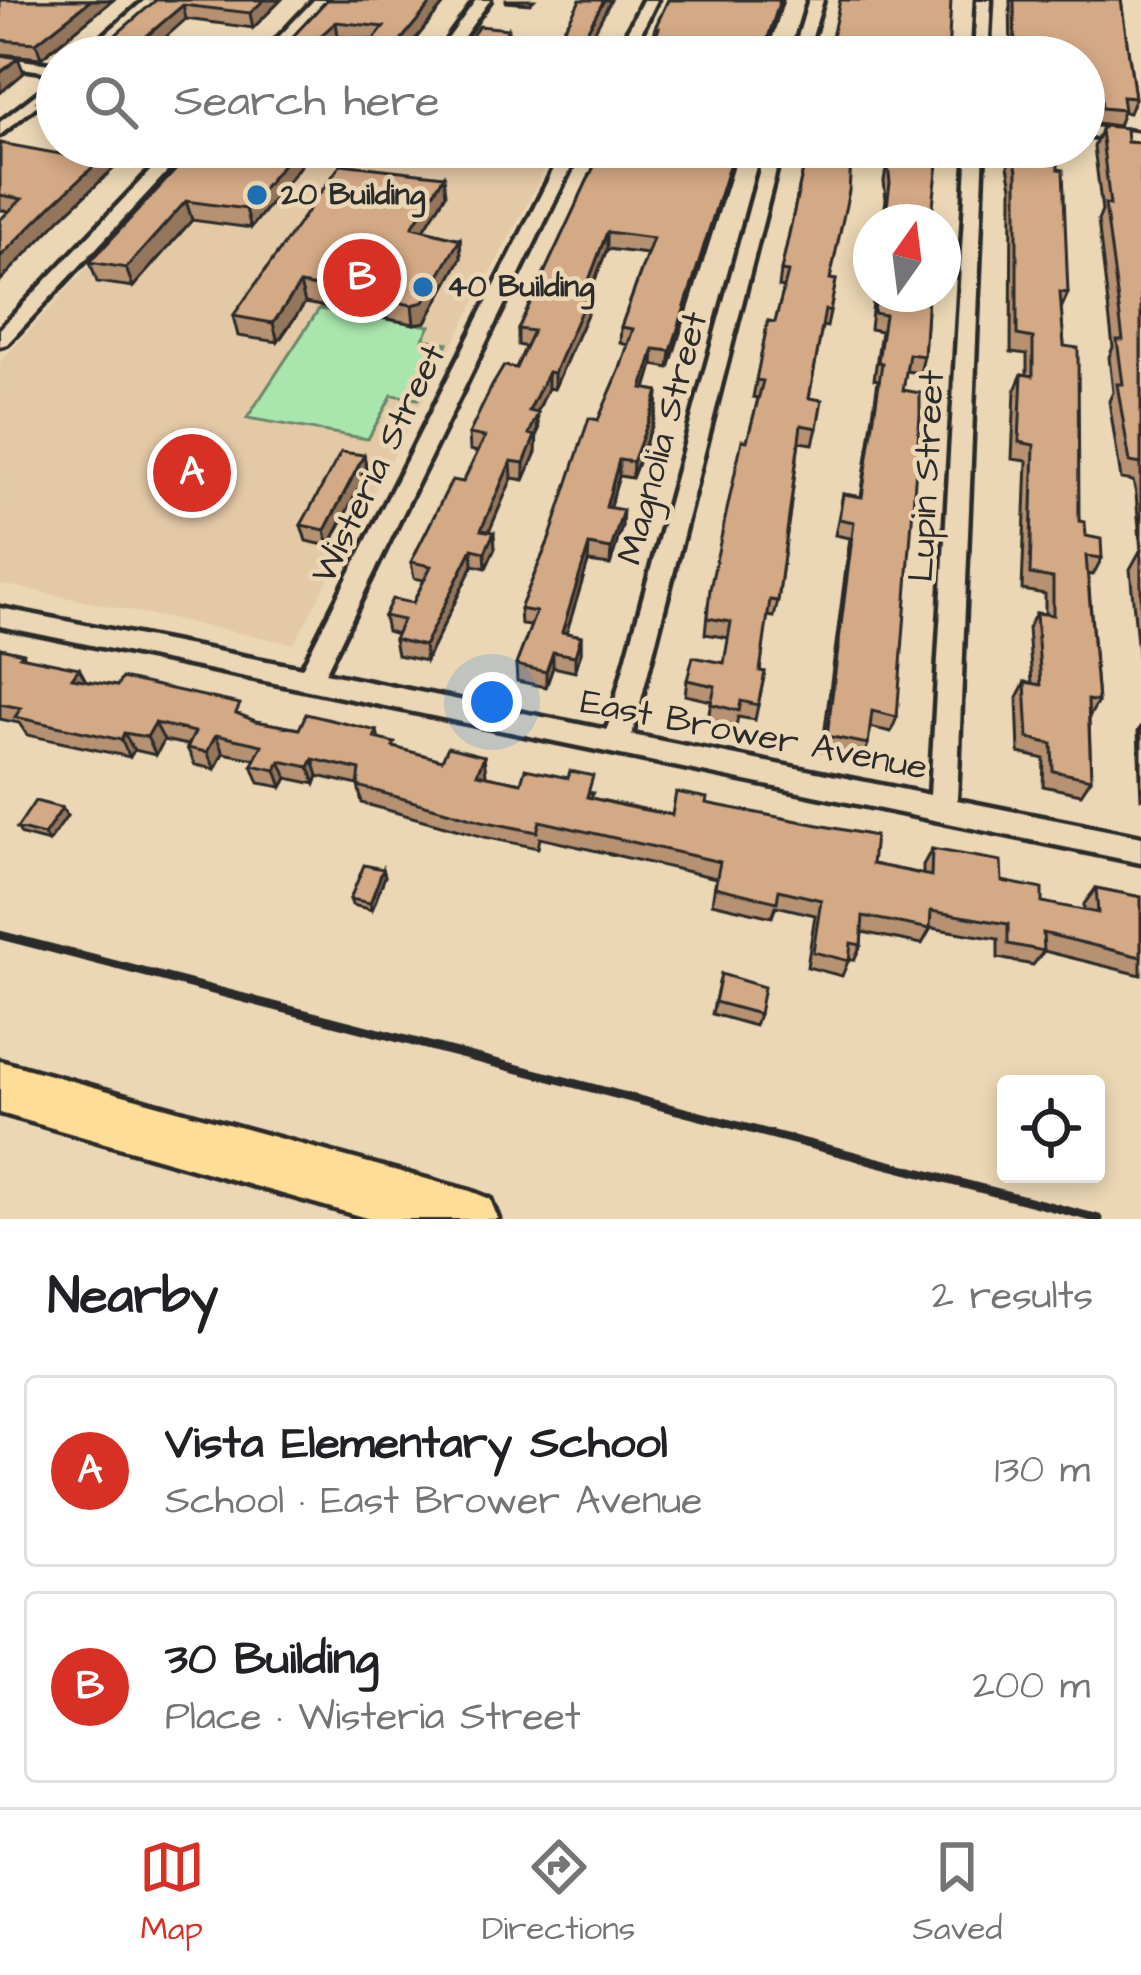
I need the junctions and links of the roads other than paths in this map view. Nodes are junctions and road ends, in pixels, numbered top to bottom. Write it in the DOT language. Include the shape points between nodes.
graph roads {
  1 [pos="153,0"];
  2 [pos="321,0"];
  3 [pos="483,0"];
  4 [pos="650,0"];
  5 [pos="816,0"];
  6 [pos="984,0"];
  7 [pos="111,36"];
  8 [pos="287,36"];
  9 [pos="457,36"];
  10 [pos="632,36"];
  11 [pos="805,36"];
  12 [pos="982,36"];
  13 [pos="0,62"];
  14 [pos="36,66"];
  15 [pos="36,100"];
  16 [pos="0,130"];
  17 [pos="1105,134"];
  18 [pos="1141,138"];
  19 [pos="162,168"];
  20 [pos="563,168"];
  21 [pos="768,168"];
  22 [pos="975,168"];
  23 [pos="0,340"];
  24 [pos="0,617"];
  25 [pos="308,680"];
  26 [pos="616,745"];
  27 [pos="944,809"];
  28 [pos="1141,850"];
  29 [pos="0,1087"];
  30 [pos="470,1219"];
  1 -- 7 [label="street"];
  2 -- 8 [label="street"];
  3 -- 9 [label="street"];
  4 -- 10 [label="street"];
  5 -- 11 [label="street"];
  6 -- 12 [label="street"];
  13 -- 14 [label="street"];
  15 -- 16 [label="street"];
  17 -- 18 [label="street"];
  19 -- 23 [label="street"];
  20 -- 25 [label="street, Wisteria Street"];
  21 -- 26 [label="street, Magnolia Street"];
  22 -- 27 [label="street, Lupin Street"];
  24 -- 25 [label="street, East Brower Avenue"];
  25 -- 26 [label="street, East Brower Avenue"];
  26 -- 27 [label="street, East Brower Avenue"];
  27 -- 28 [label="street, East Brower Avenue"];
  29 -- 30 [label="main road"];
}
